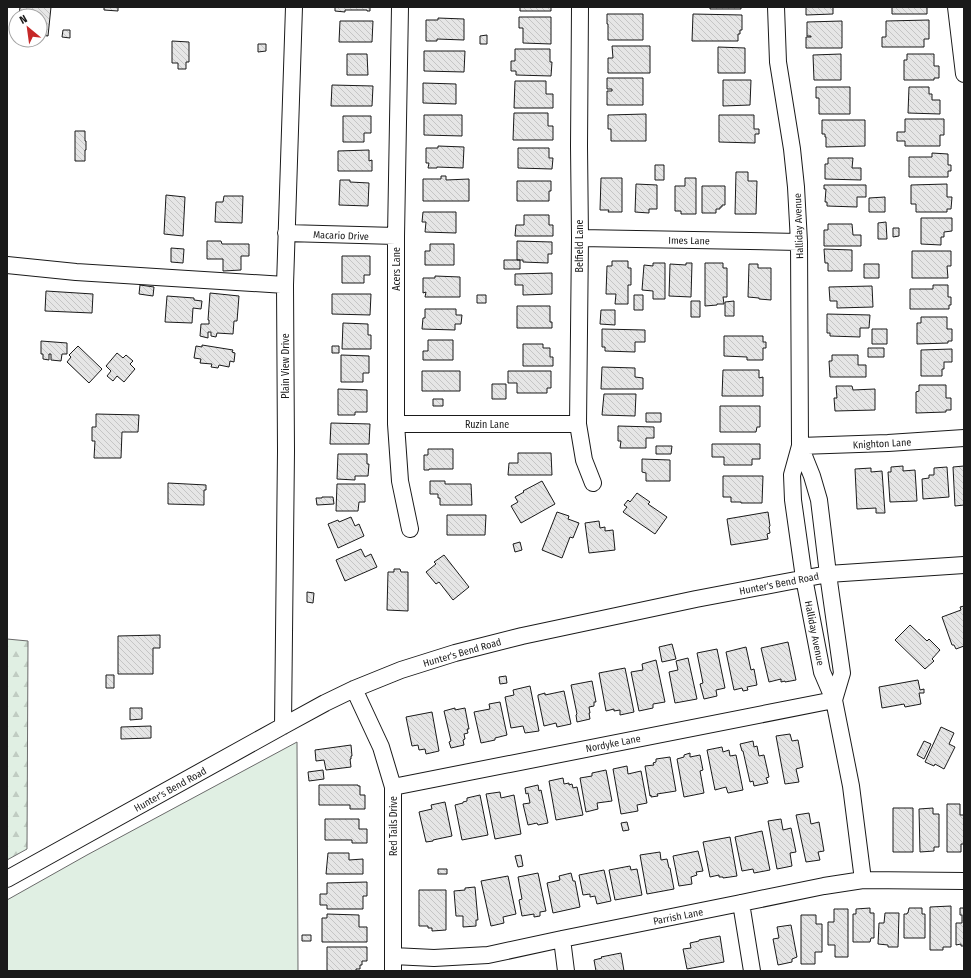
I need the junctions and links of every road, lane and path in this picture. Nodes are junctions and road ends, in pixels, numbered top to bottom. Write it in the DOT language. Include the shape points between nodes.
graph roads {
  1 [pos="294,7"];
  2 [pos="400,7"];
  3 [pos="580,7"];
  4 [pos="776,7"];
  5 [pos="956,7"];
  6 [pos="964,74"];
  7 [pos="286,233"];
  8 [pos="396,236"];
  9 [pos="580,238"];
  10 [pos="799,242"];
  11 [pos="7,265"];
  12 [pos="285,285"];
  13 [pos="396,424"];
  14 [pos="578,424"];
  15 [pos="964,438"];
  16 [pos="800,446"];
  17 [pos="593,483"];
  18 [pos="410,529"];
  19 [pos="964,565"];
  20 [pos="828,574"];
  21 [pos="804,578"];
  22 [pos="354,689"];
  23 [pos="834,700"];
  24 [pos="283,726"];
  25 [pos="392,787"];
  26 [pos="7,879"];
  27 [pos="862,880"];
  28 [pos="964,881"];
  29 [pos="741,903"];
  30 [pos="562,939"];
  31 [pos="393,964"];
  32 [pos="566,971"];
  33 [pos="752,971"];
  1 -- 7 [label="street, Plain View Drive"];
  2 -- 8 [label="street, Acers Lane"];
  3 -- 9 [label="street, Belfield Lane"];
  4 -- 10 [label="street, Halliday Avenue" via="778,62 792,149"];
  5 -- 6 [label="street"];
  7 -- 8 [label="street, Macario Drive"];
  7 -- 12 [label="street, Plain View Drive"];
  8 -- 13 [label="street, Acers Lane"];
  9 -- 10 [label="street, Imes Lane"];
  9 -- 14 [label="street, Belfield Lane"];
  10 -- 16 [label="street, Halliday Avenue"];
  11 -- 12 [label="street" via="76,272"];
  12 -- 24 [label="street, Plain View Drive"];
  13 -- 14 [label="street, Ruzin Lane"];
  13 -- 18 [label="street, Acers Lane" via="400,481"];
  14 -- 17 [label="street, Belfield Lane" via="584,460"];
  15 -- 16 [label="street, Knighton Lane"];
  16 -- 20 [label="street, Halliday Avenue" via="819,500"];
  16 -- 21 [label="street, Halliday Avenue" via="792,476"];
  19 -- 20 [label="street, Hunter's Bend Road"];
  20 -- 21 [label="street, Hunter's Bend Road"];
  20 -- 23 [label="street, Halliday Avenue" via="842,673"];
  21 -- 22 [label="street, Hunter's Bend Road" via="515,638 401,670"];
  21 -- 23 [label="street, Halliday Avenue" via="822,672"];
  22 -- 24 [label="street, Hunter's Bend Road"];
  22 -- 25 [label="street, Red Tails Drive" via="381,747"];
  23 -- 25 [label="street, Nordyke Lane"];
  23 -- 27 [label="street, Halliday Avenue" via="851,786"];
  24 -- 26 [label="street, Hunter's Bend Road"];
  25 -- 31 [label="street, Red Tails Drive"];
  27 -- 28 [label="street, Parrish Lane"];
  27 -- 29 [label="street, Parrish Lane"];
  29 -- 30 [label="street, Parrish Lane"];
  29 -- 33 [label="street"];
  30 -- 31 [label="street, Parrish Lane" via="488,955 434,958"];
  30 -- 32 [label="street"];
}
